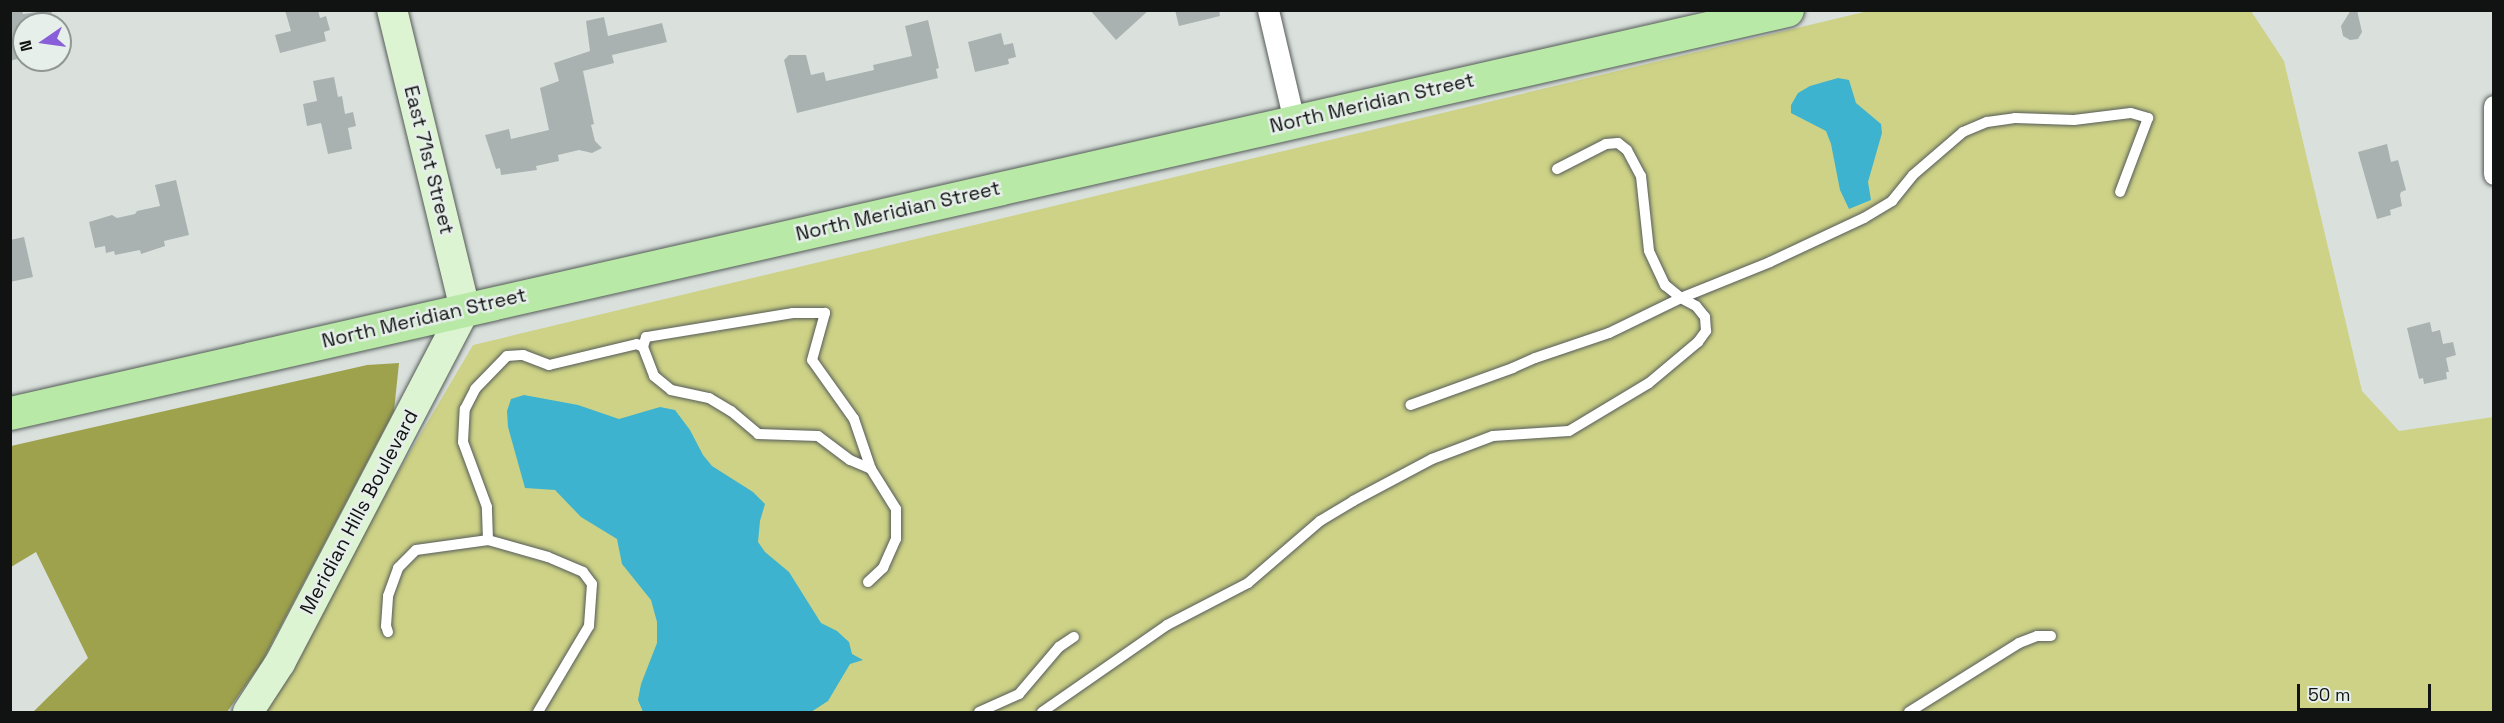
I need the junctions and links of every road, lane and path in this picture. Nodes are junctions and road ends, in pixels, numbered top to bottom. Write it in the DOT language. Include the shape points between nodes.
graph roads {
  1 [pos="392,10"];
  2 [pos="1268,10"];
  3 [pos="1786,10"];
  4 [pos="2493,106"];
  5 [pos="1294,121"];
  6 [pos="1557,169"];
  7 [pos="2493,174"];
  8 [pos="2120,192"];
  9 [pos="1681,298"];
  10 [pos="465,309"];
  11 [pos="643,347"];
  12 [pos="1410,405"];
  13 [pos="10,412"];
  14 [pos="871,469"];
  15 [pos="488,540"];
  16 [pos="868,582"];
  17 [pos="388,632"];
  18 [pos="2051,636"];
  19 [pos="1074,637"];
  20 [pos="248,712"];
  21 [pos="538,712"];
  22 [pos="979,712"];
  23 [pos="1042,712"];
  24 [pos="1909,712"];
  1 -- 10 [label="main road, East 71st Street"];
  2 -- 5 [label="street"];
  3 -- 5 [label="main road, North Meridian Street"];
  4 -- 7 [label="street"];
  5 -- 10 [label="main road, North Meridian Street"];
  6 -- 9 [label="lane" via="1606,144 1618,143 1627,150 1641,176 1649,251 1665,285"];
  8 -- 9 [label="lane" via="2148,118 2131,113 2074,120 2015,118 1987,122 1963,132 1913,174 1892,201 1864,218"];
  9 -- 12 [label="lane" via="1609,333"];
  9 -- 23 [label="lane" via="1696,306 1705,317 1706,331 1649,383 1569,431 1493,436 1432,459 1353,501 1320,521 1248,583 1167,625"];
  10 -- 13 [label="main road, North Meridian Street"];
  10 -- 20 [label="main road, Meridian Hills Boulevard" via="280,663"];
  11 -- 14 [label="lane" via="654,376 671,390 709,398 758,434 818,436 850,460"];
  11 -- 14 [label="lane" via="646,337 793,313 825,313 812,360 854,419"];
  11 -- 15 [label="lane" via="637,344 549,365 523,355 507,356 476,389 465,409 463,442 487,507"];
  14 -- 16 [label="lane" via="896,509 896,539 884,568"];
  15 -- 17 [label="lane" via="416,550 398,568 388,596"];
  15 -- 21 [label="lane" via="548,557 583,572 592,584 589,626"];
  18 -- 24 [label="lane" via="2019,643"];
  19 -- 22 [label="lane" via="1059,647 1019,694"];
}
